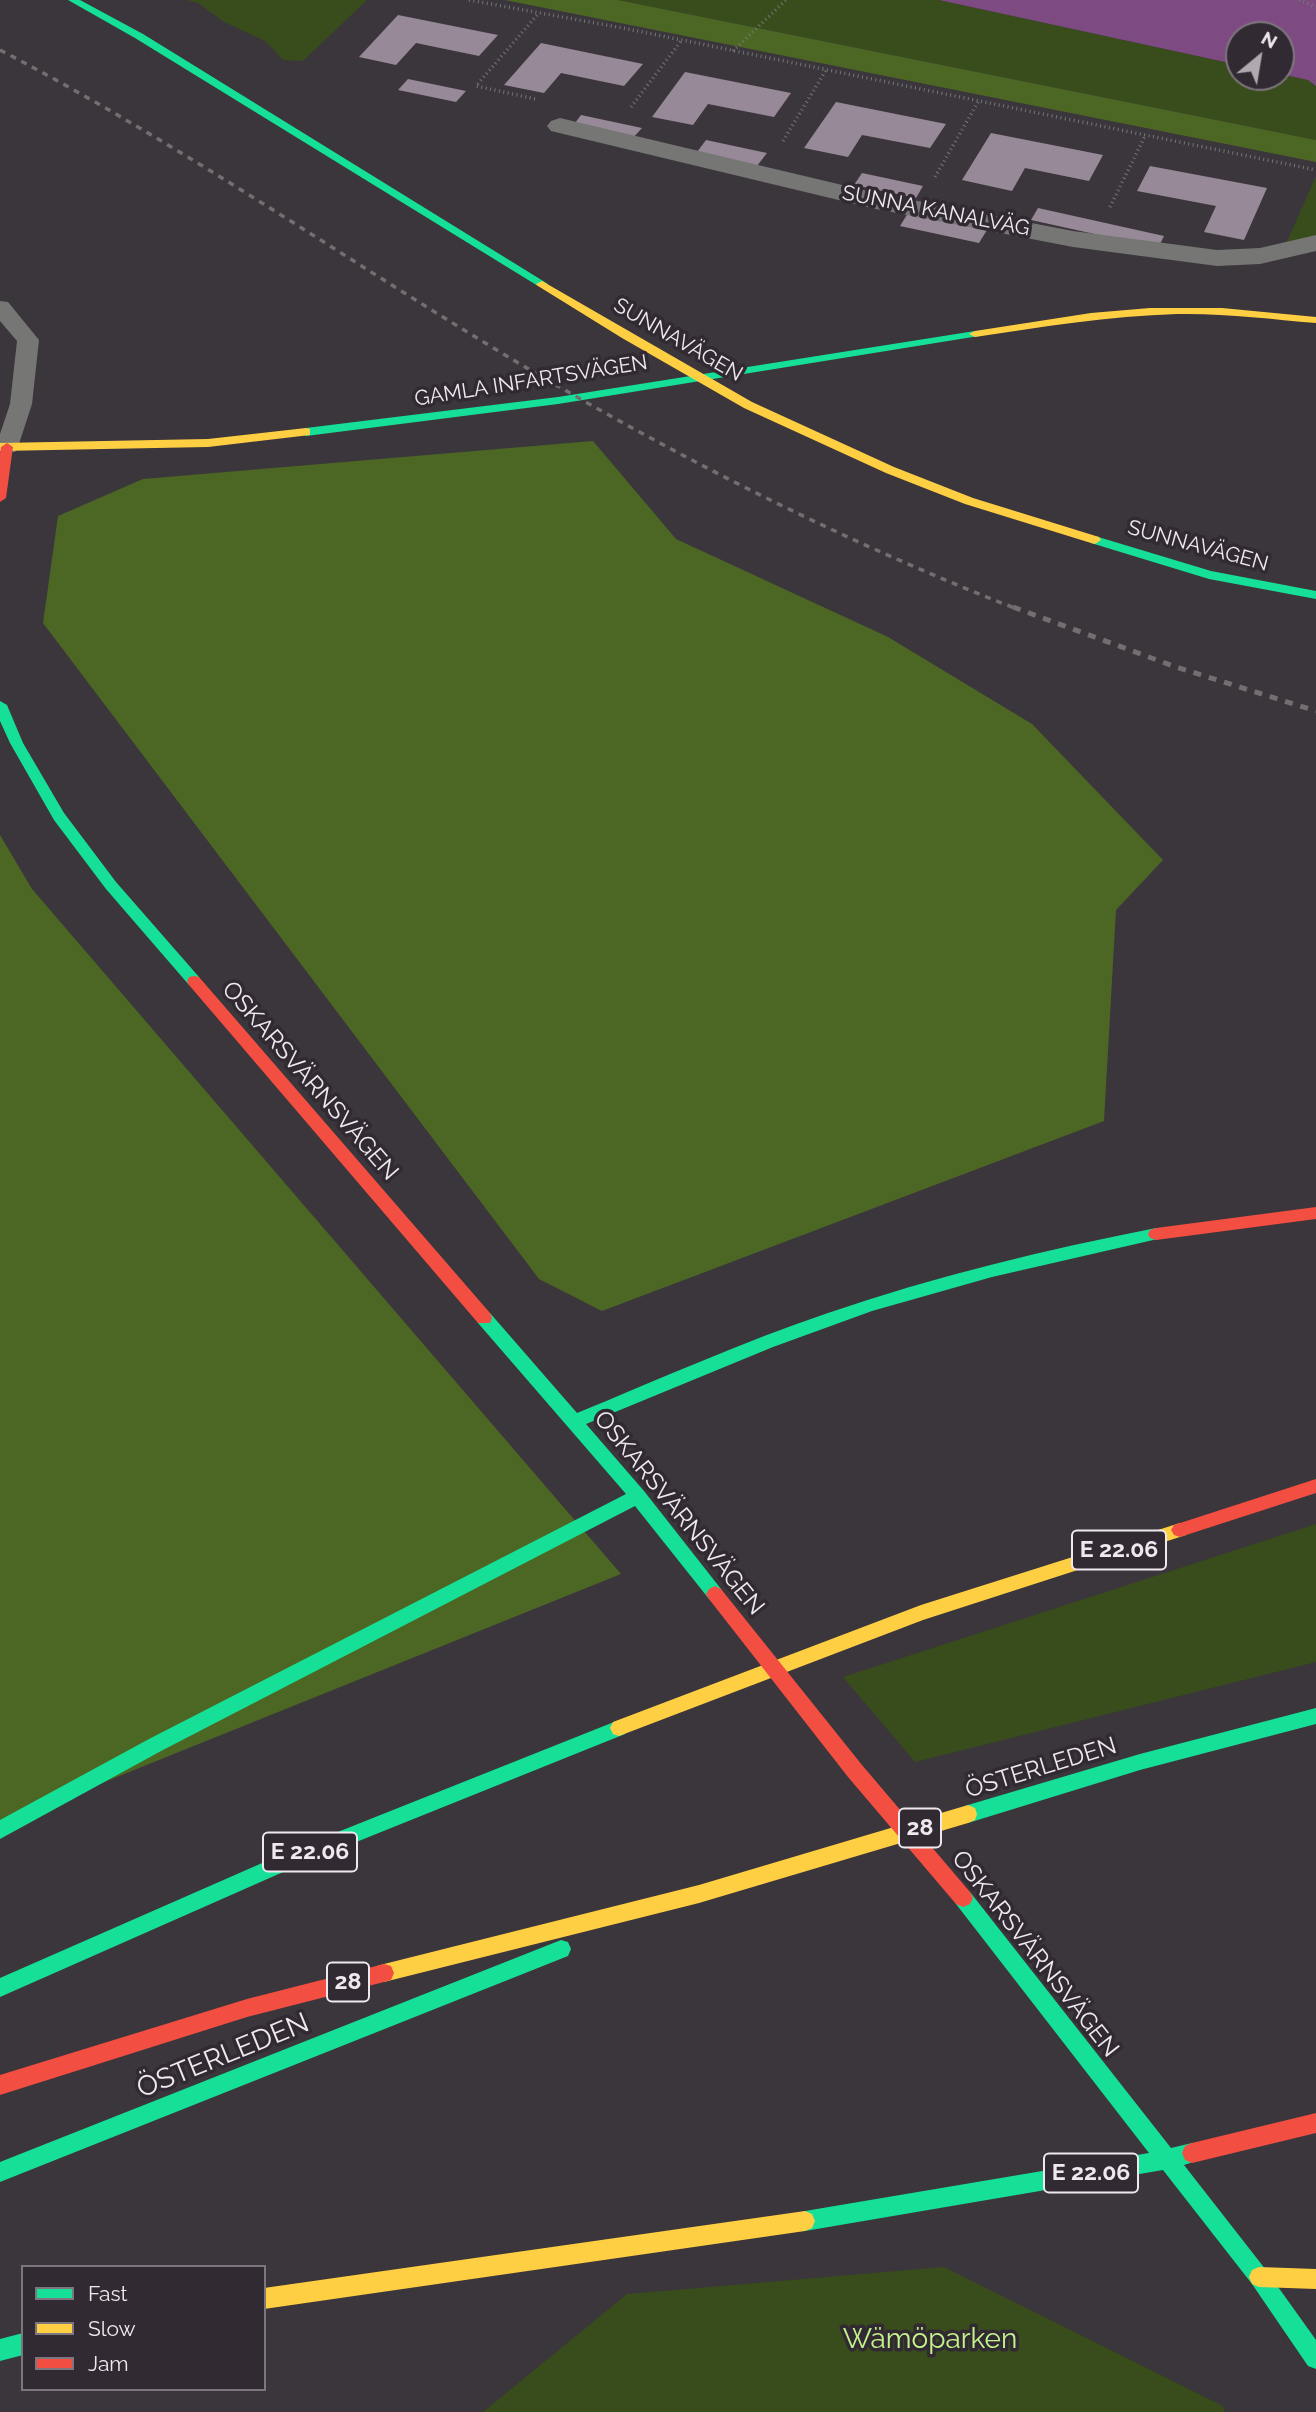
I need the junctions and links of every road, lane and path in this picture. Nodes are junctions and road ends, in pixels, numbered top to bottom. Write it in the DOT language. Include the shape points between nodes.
graph roads {
  1 [pos="73,0"];
  2 [pos="469,0"];
  3 [pos="786,0"];
  4 [pos="1303,1"];
  5 [pos="1316,7"];
  6 [pos="681,41"];
  7 [pos="733,51"];
  8 [pos="827,70"];
  9 [pos="978,102"];
  10 [pos="631,107"];
  11 [pos="560,126"];
  12 [pos="1145,136"];
  13 [pos="1316,170"];
  14 [pos="758,172"];
  15 [pos="914,207"];
  16 [pos="1110,207"];
  17 [pos="1316,243"];
  18 [pos="0,307"];
  19 [pos="1316,320"];
  20 [pos="4,447"];
  21 [pos="0,498"];
  22 [pos="1316,595"];
  23 [pos="0,705"];
  24 [pos="1316,1213"];
  25 [pos="576,1421"];
  26 [pos="1316,1486"];
  27 [pos="638,1496"];
  28 [pos="1316,1716"];
  29 [pos="0,1830"];
  30 [pos="699,1894"];
  31 [pos="0,1988"];
  32 [pos="0,2085"];
  33 [pos="1316,2123"];
  34 [pos="0,2172"];
  35 [pos="1259,2277"];
  36 [pos="1316,2279"];
  37 [pos="266,2299"];
  38 [pos="21,2345"];
  39 [pos="0,2350"];
  40 [pos="1316,2358"];
  1 -- 22 [label="main road, SUNNAVÄGEN" via="139,36 626,336 748,405 969,501 1209,575"];
  2 -- 6 [label="path"];
  3 -- 7 [label="path"];
  4 -- 5 [label="path"];
  6 -- 7 [label="path"];
  6 -- 10 [label="path"];
  7 -- 8 [label="path"];
  8 -- 9 [label="path"];
  8 -- 14 [label="path"];
  9 -- 12 [label="path"];
  9 -- 15 [label="path"];
  11 -- 14 [label="street, SUNNA KANALVÄG"];
  12 -- 13 [label="path"];
  12 -- 16 [label="path"];
  14 -- 15 [label="street, SUNNA KANALVÄG"];
  15 -- 17 [label="street, SUNNA KANALVÄG" via="1073,239 1217,258 1260,256"];
  18 -- 20 [label="lane" via="28,340 21,404"];
  19 -- 20 [label="main road, GAMLA INFARTSVÄGEN" via="1151,312 1031,325 404,422 208,443"];
  20 -- 21 [label="main road"];
  23 -- 25 [label="main road, OSKARSVÄRNSVÄGEN" via="13,741 88,859"];
  24 -- 25 [label="main road" via="1137,1238 915,1292 767,1342"];
  25 -- 27 [label="main road, OSKARSVÄRNSVÄGEN"];
  26 -- 31 [label="main road, E 22.06" via="922,1613 625,1726 292,1859"];
  27 -- 29 [label="main road"];
  27 -- 35 [label="main road, OSKARSVÄRNSVÄGEN" via="855,1771 951,1882"];
  28 -- 30 [label="main road, ÖSTERLEDEN / 28" via="1140,1762"];
  30 -- 32 [label="main road, ÖSTERLEDEN / 28" via="247,2008"];
  30 -- 34 [label="main road, ÖSTERLEDEN / 28"];
  33 -- 37 [label="main road, E 22.06" via="1154,2162 864,2213"];
  35 -- 36 [label="main road"];
  35 -- 40 [label="main road, OSKARSVÄRNSVÄGEN"];
  38 -- 39 [label="main road"];
}
